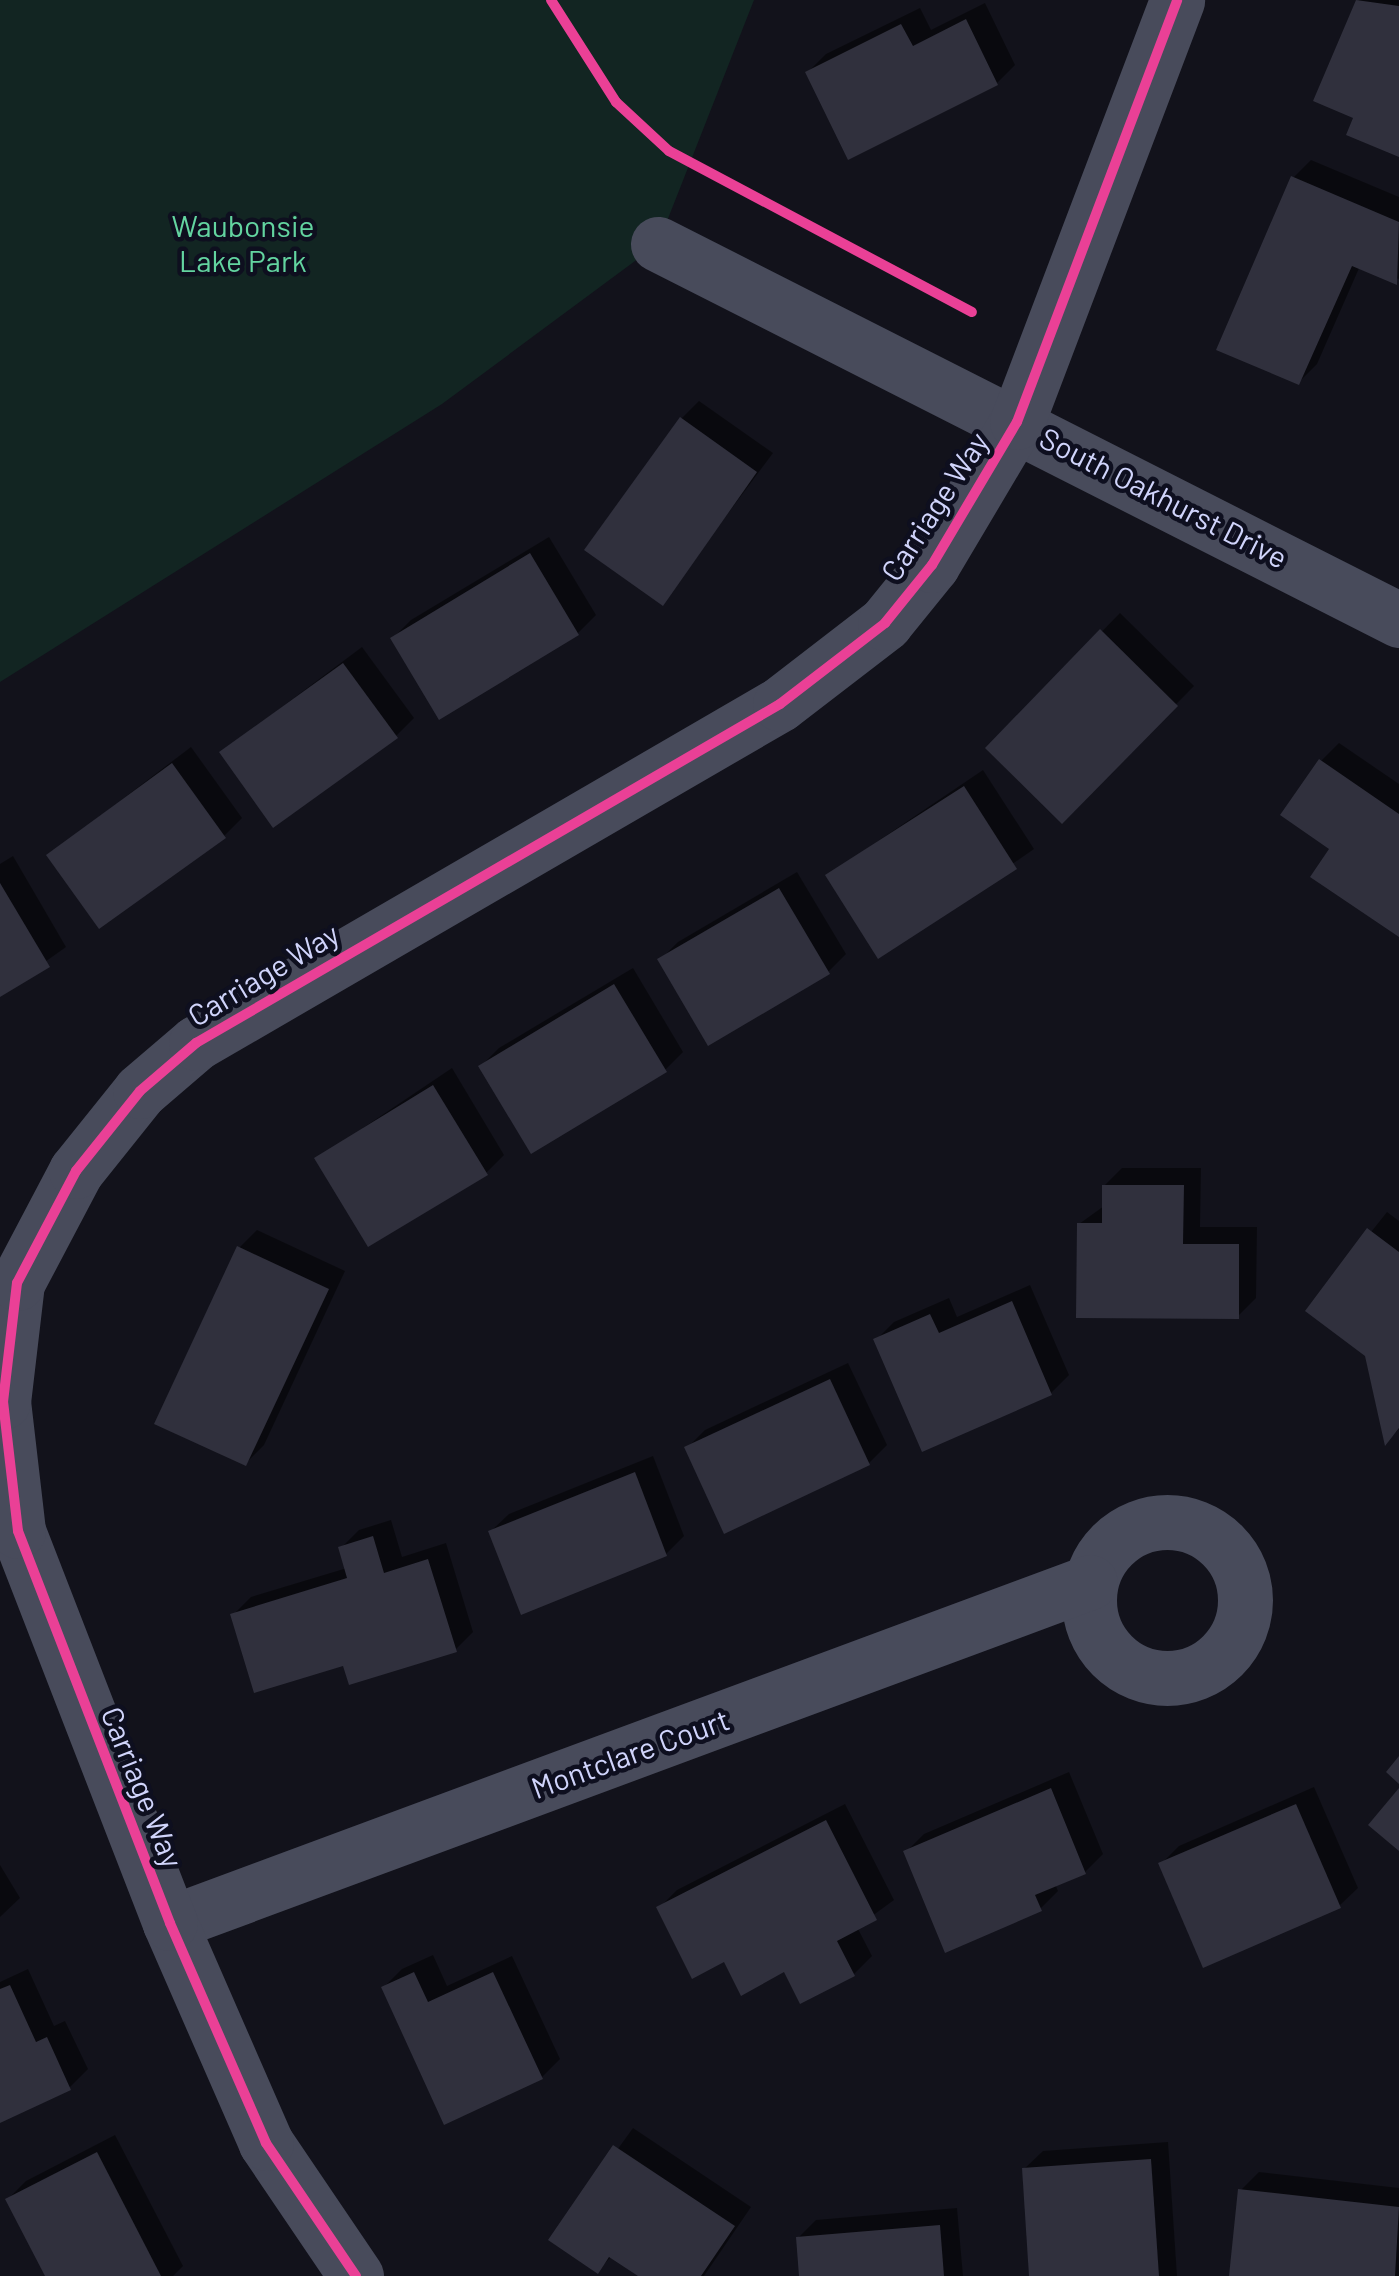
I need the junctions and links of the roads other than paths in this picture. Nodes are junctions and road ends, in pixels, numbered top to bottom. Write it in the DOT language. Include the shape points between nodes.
graph roads {
  1 [pos="1177,0"];
  2 [pos="658,244"];
  3 [pos="1017,422"];
  4 [pos="1399,620"];
  5 [pos="1090,1582"];
  6 [pos="170,1923"];
  7 [pos="356,2276"];
  1 -- 3 [label="street, Carriage Way"];
  2 -- 3 [label="street, South Oakhurst Drive"];
  3 -- 4 [label="street, South Oakhurst Drive"];
  3 -- 6 [label="street, Carriage Way" via="932,565 885,623 832,667 780,704 196,1042 140,1091 76,1171 18,1283 3,1402 18,1530"];
  5 -- 6 [label="street, Montclare Court"];
  6 -- 7 [label="street, Carriage Way" via="275,2160"];
}
